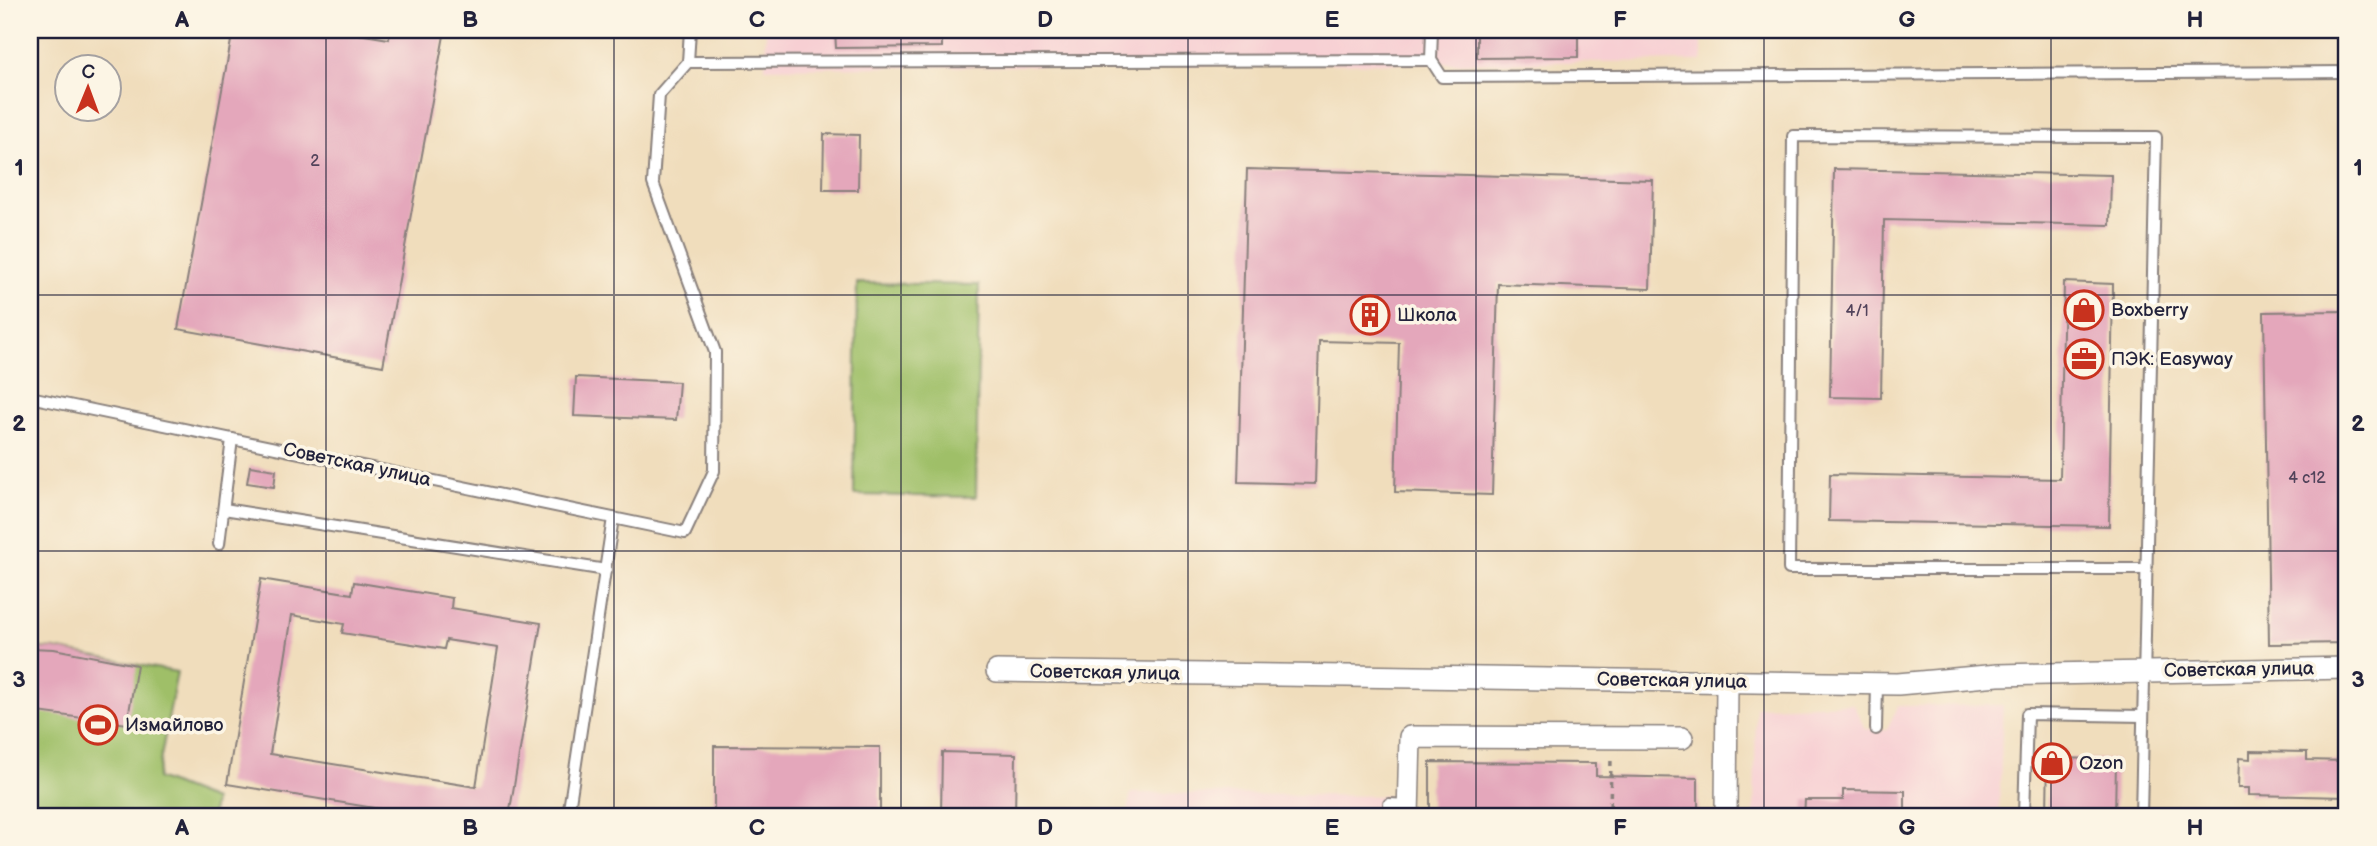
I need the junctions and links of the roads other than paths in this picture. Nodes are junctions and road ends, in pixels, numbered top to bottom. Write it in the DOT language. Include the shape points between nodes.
graph roads {
  1 [pos="690,30"];
  2 [pos="1432,30"];
  3 [pos="1431,60"];
  4 [pos="688,62"];
  5 [pos="2347,72"];
  6 [pos="30,397"];
  7 [pos="232,439"];
  8 [pos="224,509"];
  9 [pos="613,518"];
  10 [pos="219,544"];
  11 [pos="2146,569"];
  12 [pos="606,570"];
  13 [pos="2347,668"];
  14 [pos="997,671"];
  15 [pos="2144,672"];
  16 [pos="1727,682"];
  17 [pos="1877,684"];
  18 [pos="2143,716"];
  19 [pos="1876,729"];
  20 [pos="1682,738"];
  21 [pos="1402,808"];
  22 [pos="568,816"];
  23 [pos="1726,816"];
  24 [pos="2024,816"];
  25 [pos="2141,816"];
  1 -- 4 [label="lane"];
  2 -- 3 [label="lane"];
  3 -- 4 [label="lane"];
  3 -- 5 [label="lane" via="1442,77"];
  4 -- 9 [label="lane, Советская улица" via="659,95 653,183 715,352 714,471 685,533"];
  6 -- 7 [label="lane, Советская улица"];
  7 -- 8 [label="lane"];
  7 -- 9 [label="lane, Советская улица"];
  8 -- 10 [label="lane"];
  8 -- 12 [label="lane"];
  9 -- 12 [label="lane"];
  11 -- 11 [label="lane" via="2156,137 1793,136 1789,569"];
  11 -- 15 [label="lane"];
  12 -- 22 [label="lane"];
  13 -- 15 [label="street, Советская улица"];
  14 -- 16 [label="street, Советская улица"];
  15 -- 17 [label="street, Советская улица" via="1998,675"];
  15 -- 18 [label="lane"];
  16 -- 17 [label="street, Советская улица"];
  16 -- 23 [label="street"];
  17 -- 19 [label="lane"];
  18 -- 24 [label="lane" via="2027,714"];
  18 -- 25 [label="lane"];
  20 -- 21 [label="street" via="1410,737"];
}
